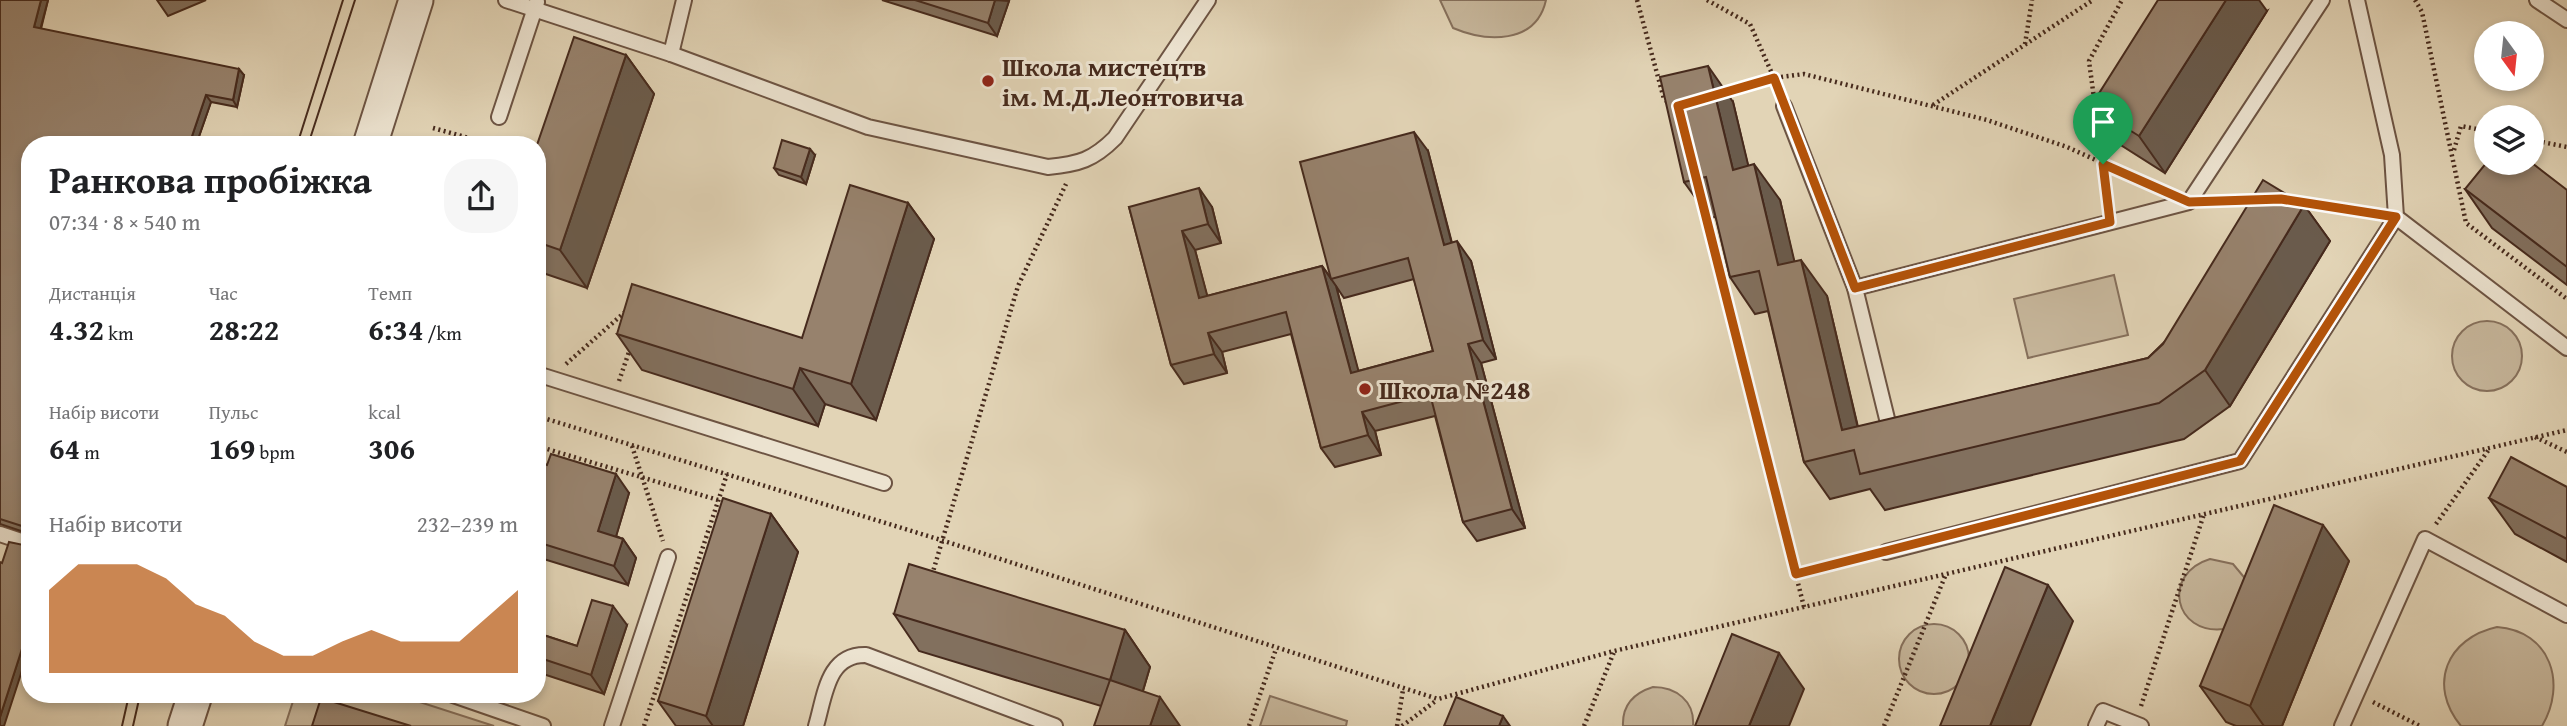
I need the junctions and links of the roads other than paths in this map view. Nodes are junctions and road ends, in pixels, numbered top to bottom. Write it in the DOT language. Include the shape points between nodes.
graph roads {
  1 [pos="416,0"];
  2 [pos="506,0"];
  3 [pos="684,0"];
  4 [pos="1208,0"];
  5 [pos="2322,0"];
  6 [pos="2357,0"];
  7 [pos="2537,0"];
  8 [pos="536,5"];
  9 [pos="2567,20"];
  10 [pos="671,54"];
  11 [pos="1784,106"];
  12 [pos="499,117"];
  13 [pos="373,136"];
  14 [pos="2396,217"];
  15 [pos="1855,288"];
  16 [pos="2567,348"];
  17 [pos="546,377"];
  18 [pos="1889,427"];
  19 [pos="884,482"];
  20 [pos="0,534"];
  21 [pos="21,541"];
  22 [pos="1886,552"];
  23 [pos="668,557"];
  24 [pos="2567,615"];
  25 [pos="192,703"];
  26 [pos="476,703"];
  27 [pos="2138,725"];
  28 [pos="185,726"];
  29 [pos="543,726"];
  30 [pos="612,726"];
  31 [pos="816,726"];
  32 [pos="1055,726"];
  33 [pos="2096,726"];
  34 [pos="2342,726"];
  1 -- 13 [label="street"];
  2 -- 8 [label="lane"];
  3 -- 10 [label="lane"];
  4 -- 10 [label="lane" via="1115,138 1098,155 1048,167 867,127"];
  5 -- 15 [label="lane" via="2189,202"];
  6 -- 14 [label="lane" via="2392,155"];
  7 -- 9 [label="lane"];
  8 -- 10 [label="lane" via="594,36"];
  8 -- 12 [label="lane"];
  11 -- 15 [label="lane"];
  14 -- 16 [label="lane"];
  14 -- 22 [label="lane" via="2240,461"];
  15 -- 18 [label="lane"];
  17 -- 19 [label="lane"];
  20 -- 21 [label="lane"];
  23 -- 30 [label="lane"];
  24 -- 34 [label="lane" via="2425,538"];
  25 -- 28 [label="street"];
  26 -- 29 [label="lane"];
  27 -- 33 [label="lane" via="2103,711"];
  31 -- 32 [label="lane" via="834,669 847,656 857,655"];
}
